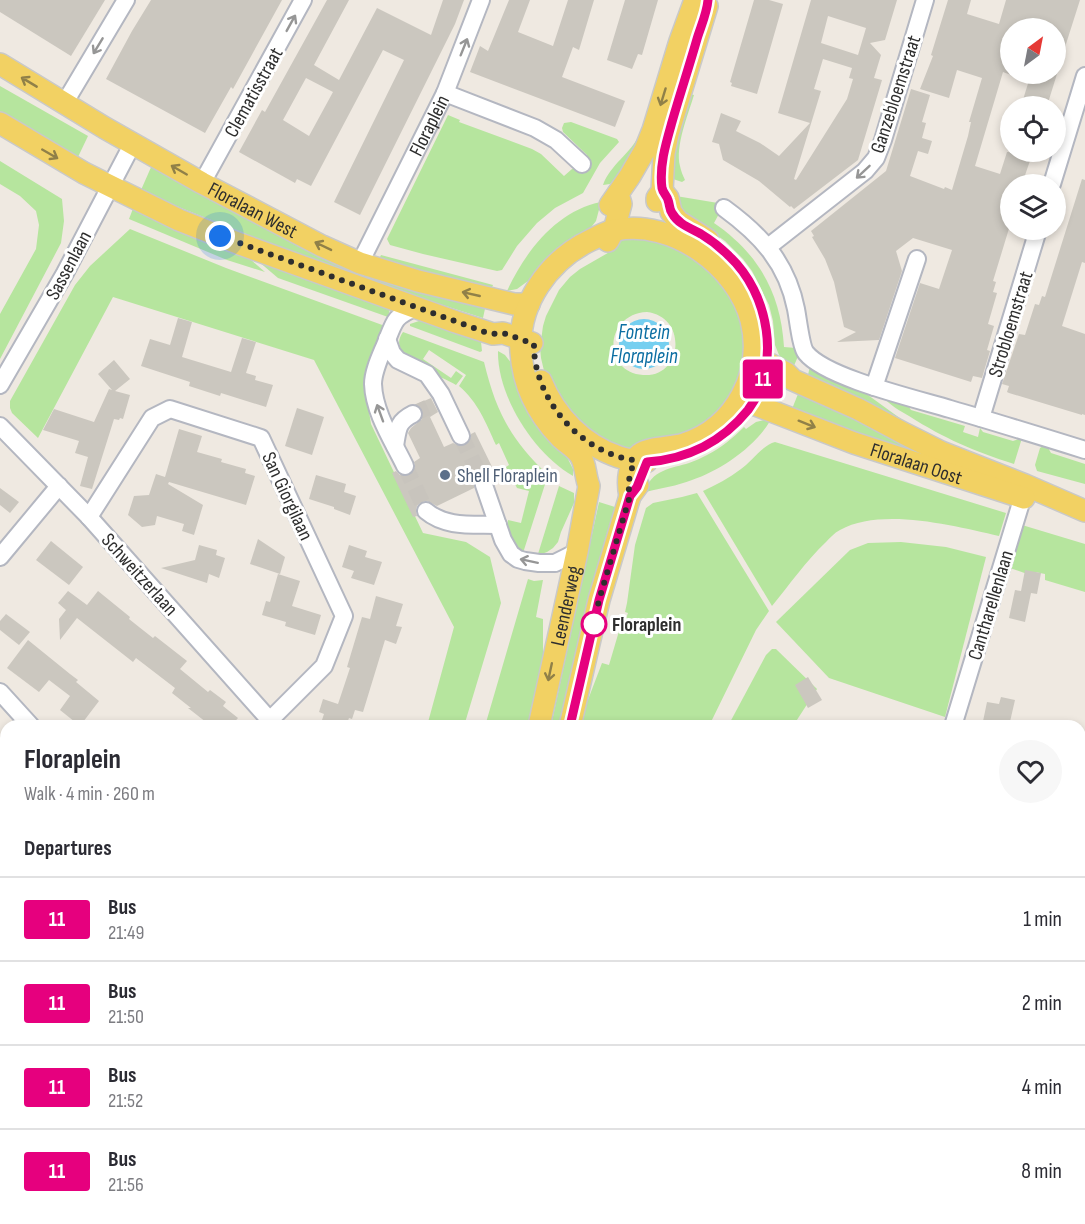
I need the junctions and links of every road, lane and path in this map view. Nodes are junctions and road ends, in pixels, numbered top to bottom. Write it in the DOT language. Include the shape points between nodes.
graph roads {
  1 [pos="126,0"];
  2 [pos="303,0"];
  3 [pos="481,0"];
  4 [pos="699,0"];
  5 [pos="925,0"];
  6 [pos="0,64"];
  7 [pos="1085,76"];
  8 [pos="445,93"];
  9 [pos="64,104"];
  10 [pos="0,123"];
  11 [pos="133,143"];
  12 [pos="582,164"];
  13 [pos="1055,174"];
  14 [pos="207,175"];
  15 [pos="110,186"];
  16 [pos="724,208"];
  17 [pos="670,226"];
  18 [pos="608,232"];
  19 [pos="1035,240"];
  20 [pos="768,247"];
  21 [pos="917,259"];
  22 [pos="360,263"];
  23 [pos="528,304"];
  24 [pos="416,307"];
  25 [pos="387,339"];
  26 [pos="525,345"];
  27 [pos="761,368"];
  28 [pos="0,385"];
  29 [pos="874,387"];
  30 [pos="753,404"];
  31 [pos="413,414"];
  32 [pos="981,418"];
  33 [pos="0,426"];
  34 [pos="461,436"];
  35 [pos="395,446"];
  36 [pos="600,449"];
  37 [pos="1085,450"];
  38 [pos="641,461"];
  39 [pos="405,466"];
  40 [pos="484,485"];
  41 [pos="59,486"];
  42 [pos="589,486"];
  43 [pos="1023,491"];
  44 [pos="426,511"];
  45 [pos="1085,512"];
  46 [pos="89,517"];
  47 [pos="498,525"];
  48 [pos="577,552"];
  49 [pos="0,557"];
  50 [pos="0,692"];
  51 [pos="26,720"];
  52 [pos="270,720"];
  53 [pos="276,720"];
  54 [pos="539,720"];
  55 [pos="571,720"];
  56 [pos="955,720"];
  1 -- 9 [label="street, one-way"];
  14 -- 2 [label="street, Clematisstraat, one-way"];
  8 -- 3 [label="street, one-way"];
  4 -- 17 [label="main road" via="664,153 662,191 668,198"];
  4 -- 18 [label="main road, one-way" via="680,41 645,150 610,204"];
  5 -- 20 [label="street, Ganzebloemstraat, one-way" via="876,158 865,171"];
  9 -- 6 [label="main road, Floralaan West, one-way"];
  7 -- 13 [label="street"];
  8 -- 12 [label="street, Floraplein" via="535,128 556,140"];
  8 -- 22 [label="street, Floraplein"];
  9 -- 11 [label="main road, Floralaan West"];
  10 -- 15 [label="main road, Floralaan West, one-way"];
  14 -- 11 [label="main road, Floralaan West, one-way"];
  11 -- 15 [label="street, Sassenlaan"];
  22 -- 14 [label="main road, Floralaan West, one-way" via="313,241"];
  15 -- 24 [label="main road, Floralaan West" via="189,224"];
  15 -- 28 [label="street, Sassenlaan"];
  16 -- 20 [label="street"];
  17 -- 18 [label="main road"];
  17 -- 27 [label="main road" via="716,245 745,273 765,324 767,345"];
  18 -- 23 [label="main road" via="565,255"];
  18 -- 26 [label="main road" via="605,245 568,269 549,290"];
  19 -- 32 [label="street, Strobloemstraat"];
  20 -- 29 [label="street" via="794,297 804,351 823,366"];
  21 -- 29 [label="street"];
  23 -- 22 [label="main road, Floralaan West, one-way" via="418,281"];
  23 -- 26 [label="main road" via="522,325"];
  24 -- 25 [label="street" via="395,319"];
  24 -- 26 [label="main road, Floralaan West" via="493,334 500,342"];
  25 -- 34 [label="street" via="398,360 427,374"];
  35 -- 25 [label="street, one-way" via="379,412 373,383"];
  26 -- 36 [label="main road" via="534,353 537,370 561,416"];
  26 -- 42 [label="main road, Leenderweg" via="528,388 546,422 579,453"];
  27 -- 30 [label="main road" via="760,390"];
  27 -- 38 [label="main road" via="719,424 695,440 641,453"];
  27 -- 43 [label="main road, Floralaan Oost" via="786,373 793,380"];
  29 -- 32 [label="street"];
  30 -- 38 [label="main road" via="738,422 705,447 663,461"];
  30 -- 43 [label="main road, Floralaan Oost, one-way" via="855,443"];
  31 -- 35 [label="street" via="401,423"];
  32 -- 37 [label="street"];
  33 -- 41 [label="street, Schweitzerlaan"];
  35 -- 39 [label="street"];
  36 -- 38 [label="main road"];
  36 -- 42 [label="main road, Leenderweg" via="599,471"];
  38 -- 55 [label="main road, Leenderweg" via="637,487 630,496 599,600"];
  40 -- 47 [label="street"];
  41 -- 46 [label="street, Schweitzerlaan"];
  41 -- 49 [label="street"];
  42 -- 48 [label="main road, Leenderweg"];
  43 -- 45 [label="main road, Floralaan Oost"];
  43 -- 56 [label="street, Cantharellenlaan"];
  44 -- 47 [label="street" via="453,524"];
  46 -- 52 [label="street, Schweitzerlaan"];
  46 -- 53 [label="street, San Giorgilaan" via="152,418 170,409 261,438 344,616 324,666"];
  48 -- 47 [label="street, one-way" via="555,563 525,561 511,554"];
  48 -- 54 [label="main road, Leenderweg, one-way"];
  50 -- 51 [label="street"];
}
